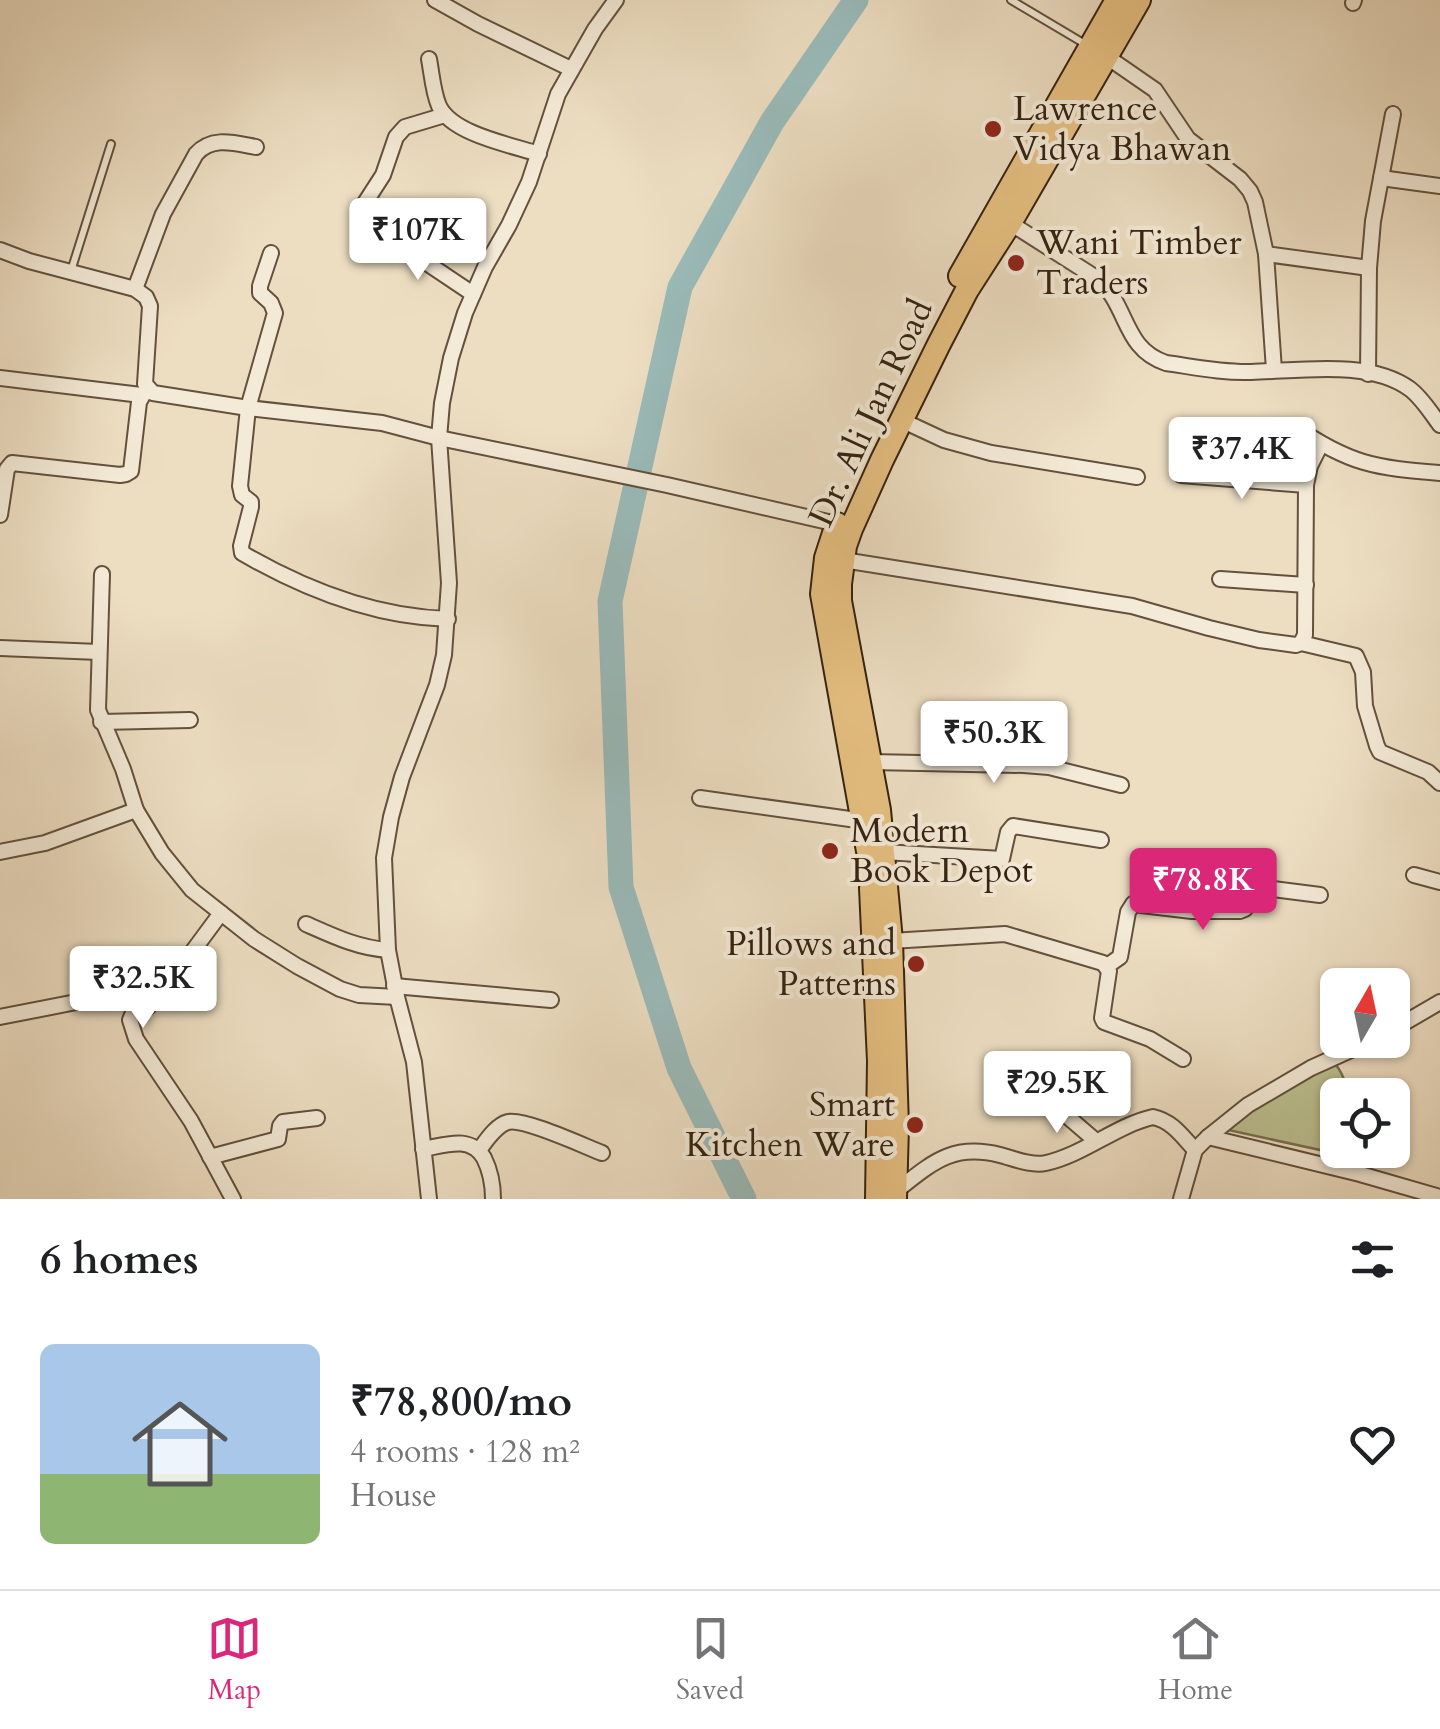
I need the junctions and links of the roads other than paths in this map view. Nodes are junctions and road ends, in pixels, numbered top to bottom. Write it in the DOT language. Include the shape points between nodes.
graph roads {
  1 [pos="435,0"];
  2 [pos="616,0"];
  3 [pos="1011,0"];
  4 [pos="1117,0"];
  5 [pos="1138,0"];
  6 [pos="1098,51"];
  7 [pos="429,60"];
  8 [pos="572,69"];
  9 [pos="1393,114"];
  10 [pos="445,115"];
  11 [pos="111,144"];
  12 [pos="256,147"];
  13 [pos="539,154"];
  14 [pos="1381,178"];
  15 [pos="1440,186"];
  16 [pos="363,206"];
  17 [pos="1010,224"];
  18 [pos="388,236"];
  19 [pos="0,250"];
  20 [pos="270,254"];
  21 [pos="1266,254"];
  22 [pos="1370,268"];
  23 [pos="71,272"];
  24 [pos="135,289"];
  25 [pos="473,294"];
  26 [pos="1274,370"];
  27 [pos="1368,374"];
  28 [pos="0,378"];
  29 [pos="144,391"];
  30 [pos="248,408"];
  31 [pos="901,420"];
  32 [pos="1440,425"];
  33 [pos="1294,426"];
  34 [pos="439,438"];
  35 [pos="1321,444"];
  36 [pos="1440,473"];
  37 [pos="1181,475"];
  38 [pos="1137,478"];
  39 [pos="1306,485"];
  40 [pos="0,515"];
  41 [pos="838,524"];
  42 [pos="835,559"];
  43 [pos="102,574"];
  44 [pos="1220,579"];
  45 [pos="1306,585"];
  46 [pos="448,619"];
  47 [pos="1302,643"];
  48 [pos="0,648"];
  49 [pos="99,652"];
  50 [pos="190,720"];
  51 [pos="101,722"];
  52 [pos="871,762"];
  53 [pos="1440,783"];
  54 [pos="1120,785"];
  55 [pos="700,798"];
  56 [pos="136,810"];
  57 [pos="864,821"];
  58 [pos="1101,840"];
  59 [pos="0,852"];
  60 [pos="883,852"];
  61 [pos="1414,876"];
  62 [pos="1440,882"];
  63 [pos="1320,896"];
  64 [pos="221,913"];
  65 [pos="306,924"];
  66 [pos="891,941"];
  67 [pos="388,950"];
  68 [pos="1107,966"];
  69 [pos="395,991"];
  70 [pos="550,1000"];
  71 [pos="1440,1002"];
  72 [pos="135,1008"];
  73 [pos="0,1017"];
  74 [pos="1410,1020"];
  75 [pos="1183,1058"];
  76 [pos="1332,1058"];
  77 [pos="1048,1099"];
  78 [pos="317,1118"];
  79 [pos="1208,1136"];
  80 [pos="1096,1142"];
  81 [pos="423,1149"];
  82 [pos="478,1150"];
  83 [pos="1194,1150"];
  84 [pos="602,1153"];
  85 [pos="210,1157"];
  86 [pos="889,1196"];
  87 [pos="1440,1197"];
  88 [pos="234,1199"];
  89 [pos="429,1199"];
  90 [pos="493,1199"];
  91 [pos="1181,1199"];
  1 -- 8 [label="street"];
  2 -- 8 [label="street"];
  3 -- 6 [label="lane"];
  4 -- 6 [label="main road, Dr. Ali Jan Road"];
  5 -- 6 [label="main road, Dr. Ali Jan Road"];
  6 -- 17 [label="main road, Dr. Ali Jan Road"];
  6 -- 21 [label="street" via="1154,90 1188,139 1250,191"];
  6 -- 41 [label="main road, Dr. Ali Jan Road" via="926,336"];
  7 -- 10 [label="street"];
  8 -- 13 [label="street"];
  9 -- 14 [label="street"];
  10 -- 13 [label="street" via="472,132"];
  10 -- 16 [label="street" via="404,127"];
  11 -- 23 [label="lane"];
  12 -- 24 [label="street" via="212,142 196,154 163,214"];
  13 -- 25 [label="street"];
  14 -- 15 [label="street"];
  14 -- 22 [label="street"];
  17 -- 26 [label="street" via="1107,287 1133,338 1153,359"];
  17 -- 31 [label="main road, Dr. Ali Jan Road" via="952,318"];
  18 -- 25 [label="street"];
  19 -- 23 [label="street"];
  20 -- 30 [label="street" via="260,293 275,313"];
  21 -- 22 [label="street"];
  21 -- 26 [label="street"];
  22 -- 27 [label="street"];
  23 -- 24 [label="street"];
  24 -- 29 [label="street" via="150,306"];
  25 -- 34 [label="street" via="451,358"];
  26 -- 27 [label="street"];
  27 -- 32 [label="street" via="1414,392"];
  28 -- 29 [label="street"];
  29 -- 30 [label="street"];
  29 -- 40 [label="street" via="131,471 12,463"];
  30 -- 34 [label="street" via="382,422"];
  30 -- 46 [label="street" via="240,486 251,507 242,553 315,589 382,611"];
  31 -- 38 [label="street" via="991,453"];
  31 -- 42 [label="main road, Dr. Ali Jan Road"];
  33 -- 35 [label="street"];
  34 -- 41 [label="street"];
  34 -- 46 [label="street"];
  35 -- 36 [label="street" via="1365,464"];
  35 -- 39 [label="street"];
  37 -- 39 [label="street"];
  39 -- 45 [label="street"];
  41 -- 42 [label="main road, Dr. Ali Jan Road"];
  42 -- 47 [label="street" via="1116,603 1258,640"];
  42 -- 52 [label="main road, Dr. Ali Jan Road"];
  42 -- 57 [label="main road, Dr. Ali Jan Road" via="822,594"];
  43 -- 49 [label="street"];
  44 -- 45 [label="street"];
  45 -- 47 [label="street"];
  46 -- 67 [label="street" via="437,686 391,817 384,858"];
  47 -- 53 [label="street" via="1356,656 1376,746"];
  48 -- 49 [label="street"];
  49 -- 51 [label="street"];
  50 -- 51 [label="street"];
  51 -- 56 [label="street"];
  52 -- 54 [label="street" via="1024,765"];
  52 -- 60 [label="main road, Dr. Ali Jan Road"];
  55 -- 57 [label="street"];
  56 -- 59 [label="street"];
  56 -- 64 [label="street" via="192,890"];
  57 -- 86 [label="main road, Dr. Ali Jan Road"];
  58 -- 60 [label="street" via="1013,826 1002,858"];
  60 -- 66 [label="main road, Dr. Ali Jan Road"];
  61 -- 62 [label="street"];
  63 -- 68 [label="street" via="1257,887 1240,911 1133,904 1120,956"];
  64 -- 69 [label="street" via="324,982 359,994"];
  64 -- 72 [label="street" via="157,997 147,1008"];
  65 -- 67 [label="street"];
  66 -- 68 [label="street" via="1005,934"];
  66 -- 86 [label="main road, Dr. Ali Jan Road" via="897,1126"];
  67 -- 69 [label="street"];
  68 -- 75 [label="street" via="1104,1022"];
  69 -- 70 [label="street"];
  69 -- 81 [label="street" via="414,1062"];
  71 -- 74 [label="street"];
  72 -- 73 [label="street" via="112,995"];
  72 -- 85 [label="street" via="130,1020 136,1039"];
  76 -- 79 [label="street" via="1248,1105"];
  77 -- 80 [label="street"];
  78 -- 85 [label="street" via="283,1122 278,1138"];
  79 -- 83 [label="street"];
  79 -- 87 [label="street"];
  80 -- 83 [label="street" via="1154,1117"];
  80 -- 86 [label="street" via="1040,1164 967,1150 949,1154"];
  81 -- 82 [label="street" via="460,1142"];
  81 -- 89 [label="street"];
  82 -- 84 [label="street" via="510,1121"];
  82 -- 90 [label="street" via="491,1174"];
  83 -- 91 [label="street"];
  85 -- 88 [label="street"];
}
